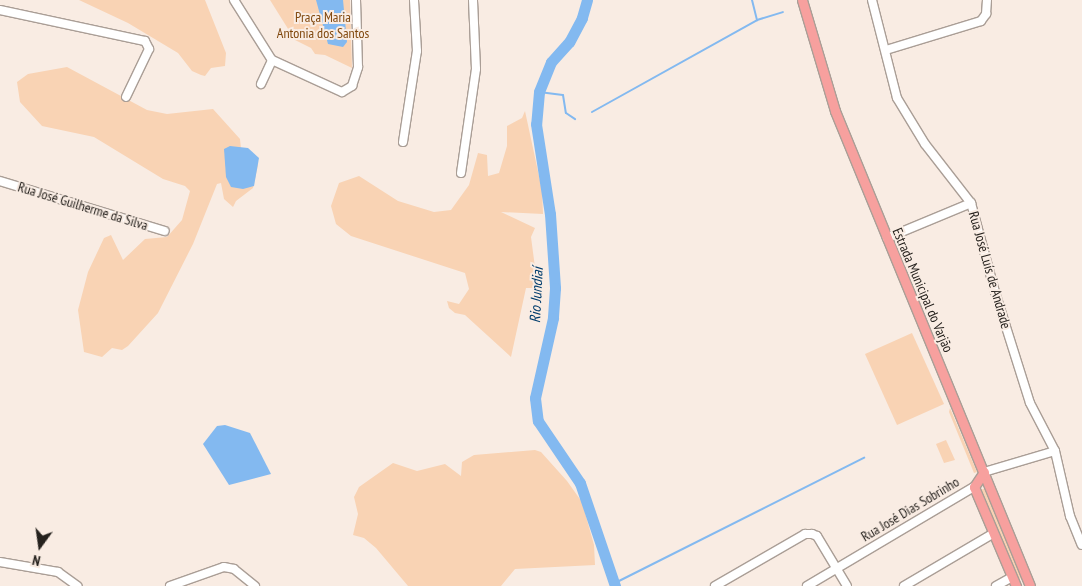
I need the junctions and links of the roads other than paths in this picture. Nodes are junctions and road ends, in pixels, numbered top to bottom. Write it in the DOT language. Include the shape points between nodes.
graph roads {
  1 [pos="234,0"];
  2 [pos="356,0"];
  3 [pos="414,0"];
  4 [pos="473,0"];
  5 [pos="802,0"];
  6 [pos="872,0"];
  7 [pos="987,0"];
  8 [pos="0,10"];
  9 [pos="886,50"];
  10 [pos="272,60"];
  11 [pos="261,84"];
  12 [pos="126,97"];
  13 [pos="403,142"];
  14 [pos="461,172"];
  15 [pos="0,181"];
  16 [pos="971,203"];
  17 [pos="166,231"];
  18 [pos="887,238"];
  19 [pos="1054,451"];
  20 [pos="984,472"];
  21 [pos="974,486"];
  22 [pos="994,533"];
  23 [pos="1082,545"];
  24 [pos="0,562"];
  25 [pos="836,568"];
  26 [pos="1012,577"];
  27 [pos="77,586"];
  28 [pos="170,586"];
  29 [pos="255,586"];
  30 [pos="715,586"];
  31 [pos="807,586"];
  32 [pos="847,586"];
  33 [pos="904,586"];
  34 [pos="996,586"];
  35 [pos="1016,586"];
  36 [pos="1030,586"];
  1 -- 10 [label="street"];
  2 -- 10 [label="street" via="358,67 356,80 346,91 330,89"];
  3 -- 13 [label="street" via="417,51"];
  4 -- 14 [label="street" via="476,69"];
  5 -- 18 [label="main road, Estrada Municipal do Varjão" via="835,111"];
  6 -- 9 [label="street, Rua José Luís de Andrade"];
  7 -- 9 [label="street" via="986,14 981,21"];
  8 -- 12 [label="street" via="145,40 149,49"];
  9 -- 16 [label="street, Rua José Luís de Andrade" via="897,98 909,120"];
  10 -- 11 [label="street"];
  15 -- 17 [label="street, Rua José Guilherme da Silva"];
  16 -- 18 [label="street"];
  16 -- 19 [label="street, Rua José Luís de Andrade" via="1028,394"];
  18 -- 20 [label="main road, Estrada Municipal do Varjão"];
  19 -- 20 [label="street"];
  19 -- 23 [label="street, Rua José Luís de Andrade" via="1070,516"];
  20 -- 21 [label="main road, Rua José Dias Sobrinho"];
  20 -- 36 [label="main road, Estrada Municipal do Varjão"];
  21 -- 22 [label="main road"];
  21 -- 25 [label="street, Rua José Dias Sobrinho"];
  22 -- 26 [label="main road"];
  22 -- 33 [label="street"];
  24 -- 27 [label="street" via="58,572"];
  25 -- 30 [label="street" via="817,536 805,534"];
  25 -- 31 [label="street, Rua José Dias Sobrinho"];
  25 -- 32 [label="street"];
  26 -- 34 [label="street"];
  26 -- 35 [label="main road"];
  28 -- 29 [label="street" via="224,567 234,569"];
}
